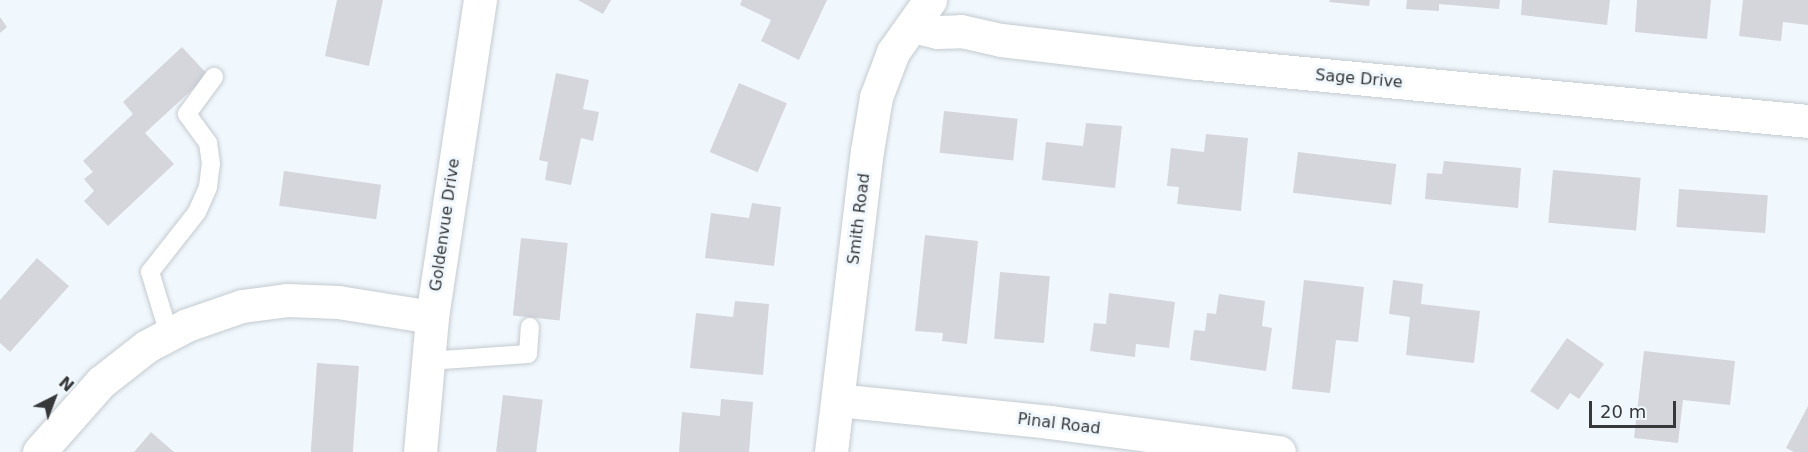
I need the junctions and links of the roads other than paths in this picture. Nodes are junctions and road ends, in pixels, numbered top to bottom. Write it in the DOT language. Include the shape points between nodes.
graph roads {
  1 [pos="480,0"];
  2 [pos="921,13"];
  3 [pos="214,77"];
  4 [pos="1808,121"];
  5 [pos="432,317"];
  6 [pos="530,327"];
  7 [pos="169,334"];
  8 [pos="428,361"];
  9 [pos="838,400"];
  10 [pos="39,452"];
  11 [pos="420,452"];
  12 [pos="831,452"];
  13 [pos="1279,452"];
  1 -- 5 [label="street, Goldenvue Drive"];
  2 -- 4 [label="street, Sage Drive" via="937,32 961,31 1001,40 1198,63"];
  2 -- 9 [label="street, Smith Road" via="893,52 876,98"];
  3 -- 7 [label="lane" via="187,114 208,143 208,187 197,212 150,272"];
  5 -- 7 [label="street" via="338,302 287,300 242,306"];
  5 -- 8 [label="street, Goldenvue Drive"];
  6 -- 8 [label="lane" via="528,354"];
  7 -- 10 [label="street" via="101,382"];
  8 -- 11 [label="street, Goldenvue Drive"];
  9 -- 12 [label="street, Smith Road"];
  9 -- 13 [label="street, Pinal Road"];
}
